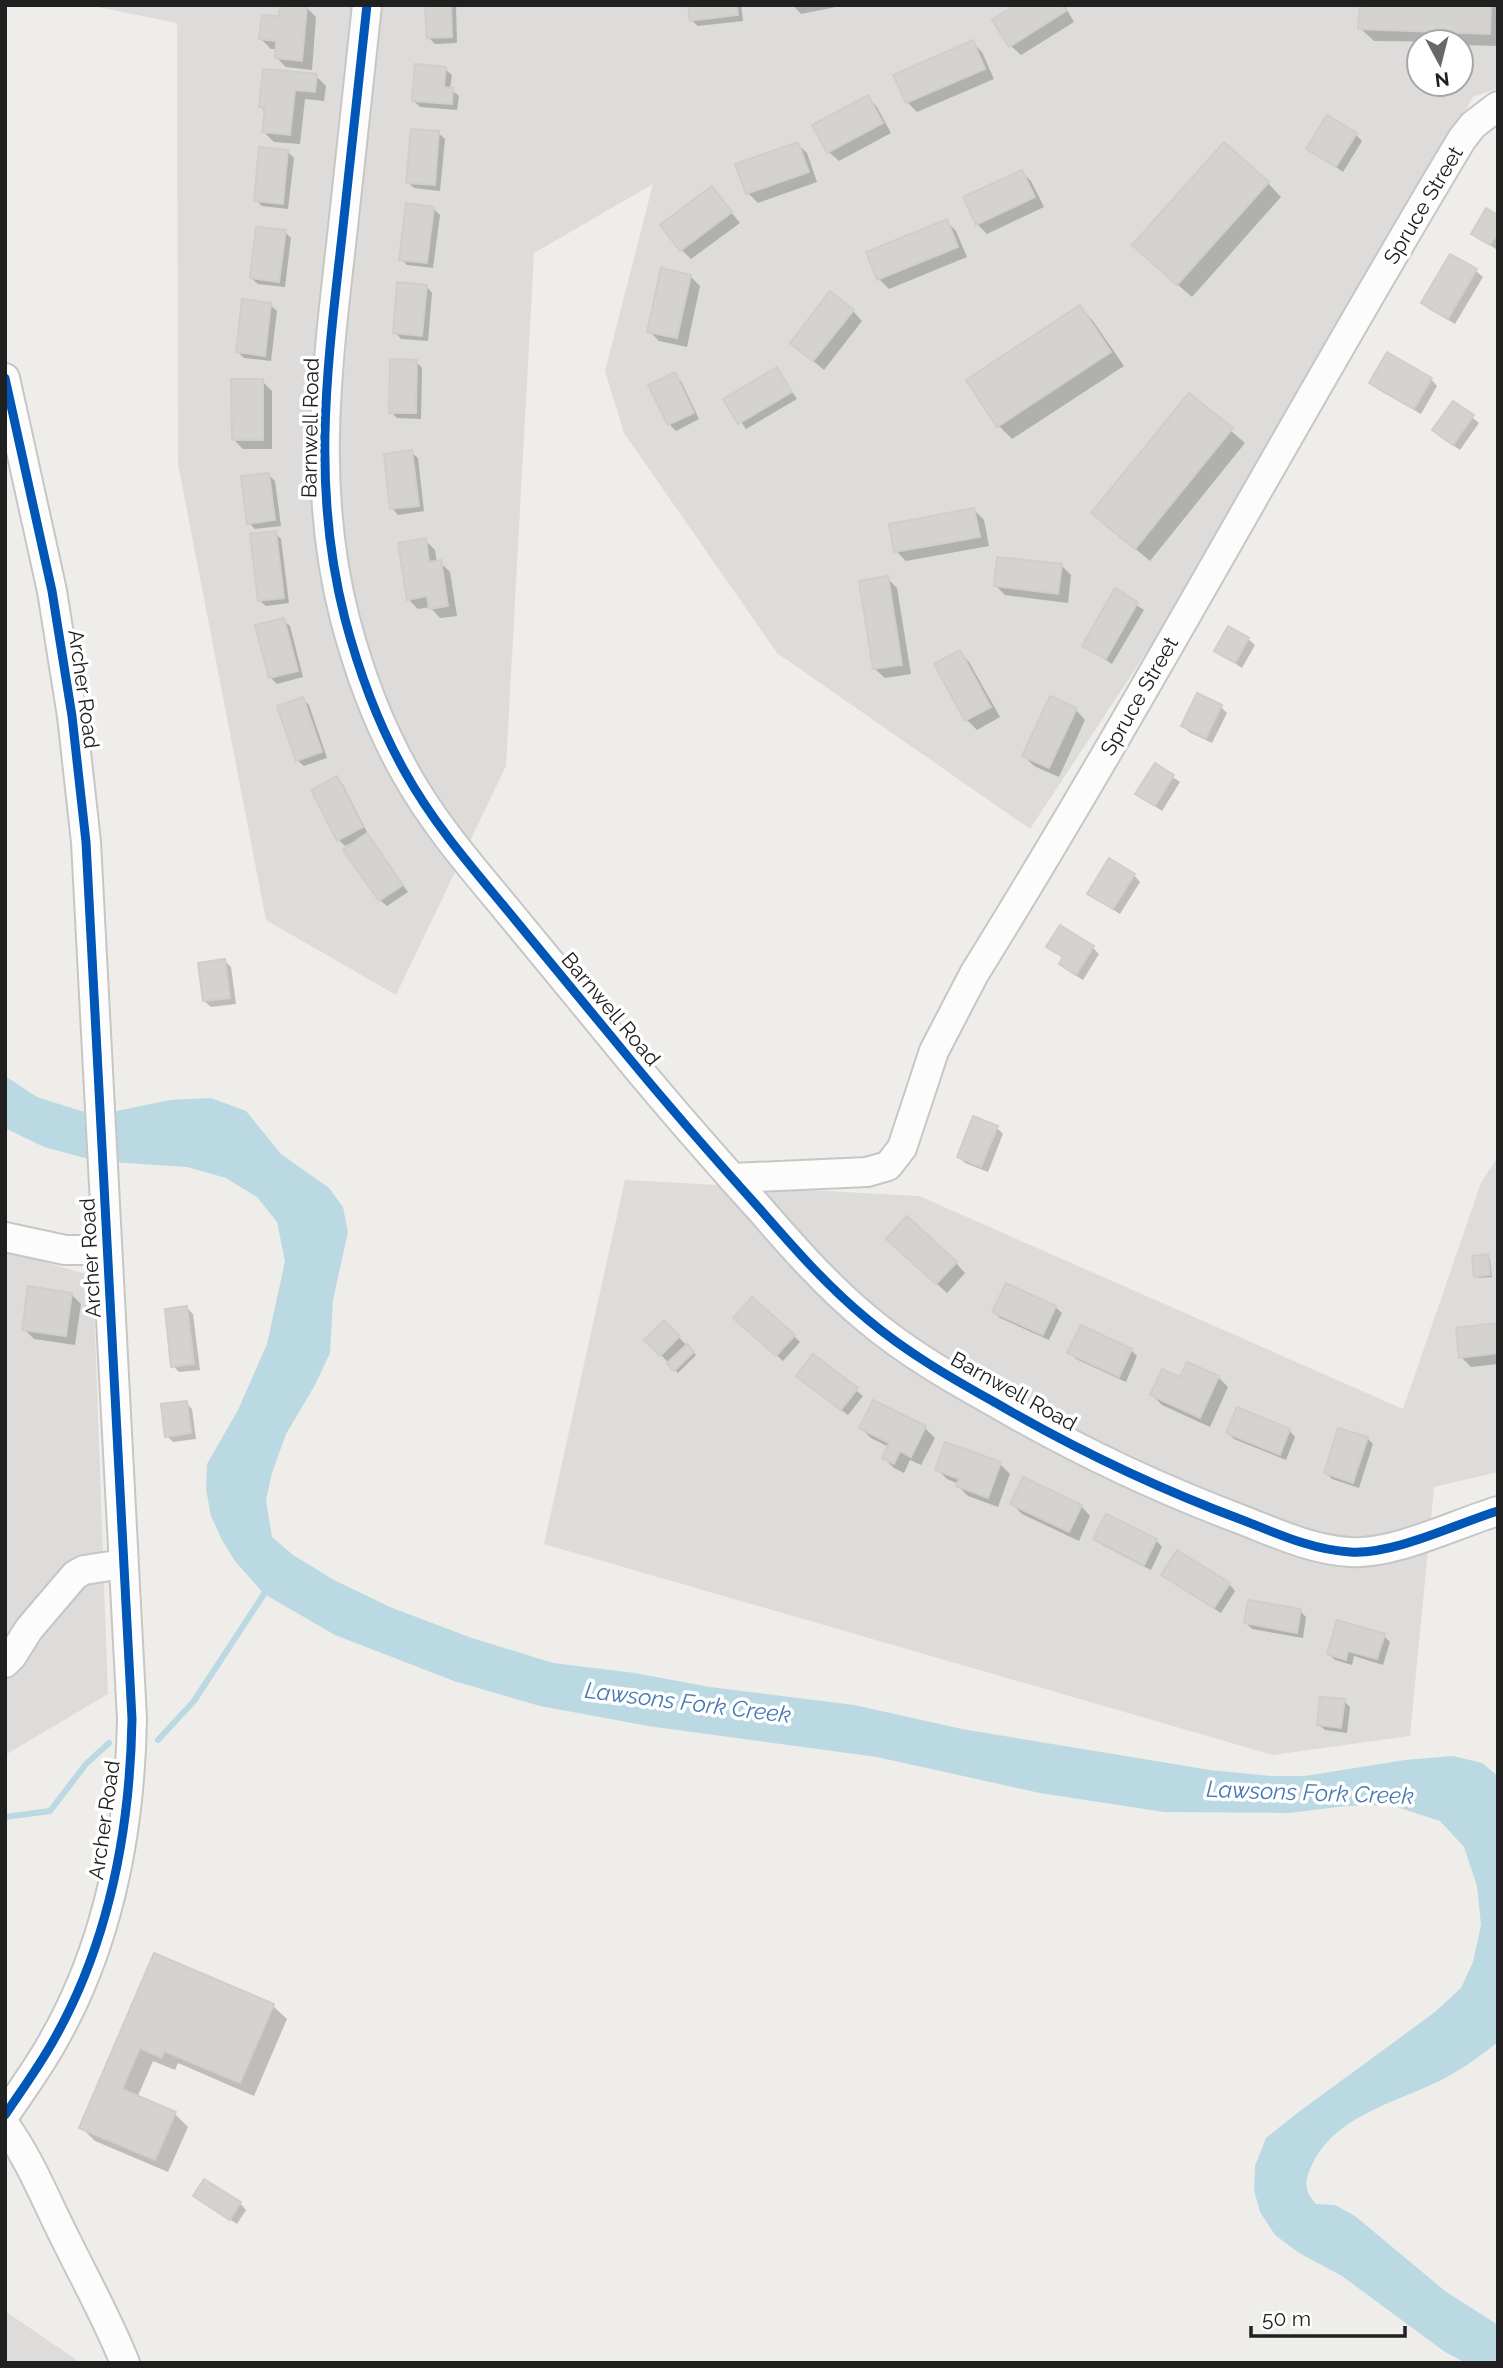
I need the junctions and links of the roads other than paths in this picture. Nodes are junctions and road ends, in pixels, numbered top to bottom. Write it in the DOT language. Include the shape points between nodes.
graph roads {
  1 [pos="367,5"];
  2 [pos="1498,106"];
  3 [pos="5,378"];
  4 [pos="732,1178"];
  5 [pos="5,1237"];
  6 [pos="107,1250"];
  7 [pos="1498,1511"];
  8 [pos="123,1564"];
  9 [pos="5,1663"];
  10 [pos="5,2115"];
  11 [pos="5,2125"];
  12 [pos="125,2363"];
  1 -- 4 [label="street, Barnwell Road" via="329,346 323,462 333,565 358,666 404,771 452,844"];
  2 -- 4 [label="street, Spruce Street" via="1474,125 1448,162 952,1012 896,1158 888,1166 867,1172"];
  3 -- 6 [label="street, Archer Road" via="52,591 72,716 86,842"];
  4 -- 7 [label="street, Barnwell Road" via="832,1287 904,1348 1024,1420 1191,1501 1297,1541 1354,1553 1377,1551"];
  5 -- 6 [label="street" via="65,1250"];
  6 -- 8 [label="street, Archer Road"];
  8 -- 9 [label="street" via="75,1575"];
  8 -- 10 [label="street, Archer Road" via="131,1745 118,1866 74,2001"];
  11 -- 12 [label="street" via="23,2151 95,2293"];
}
